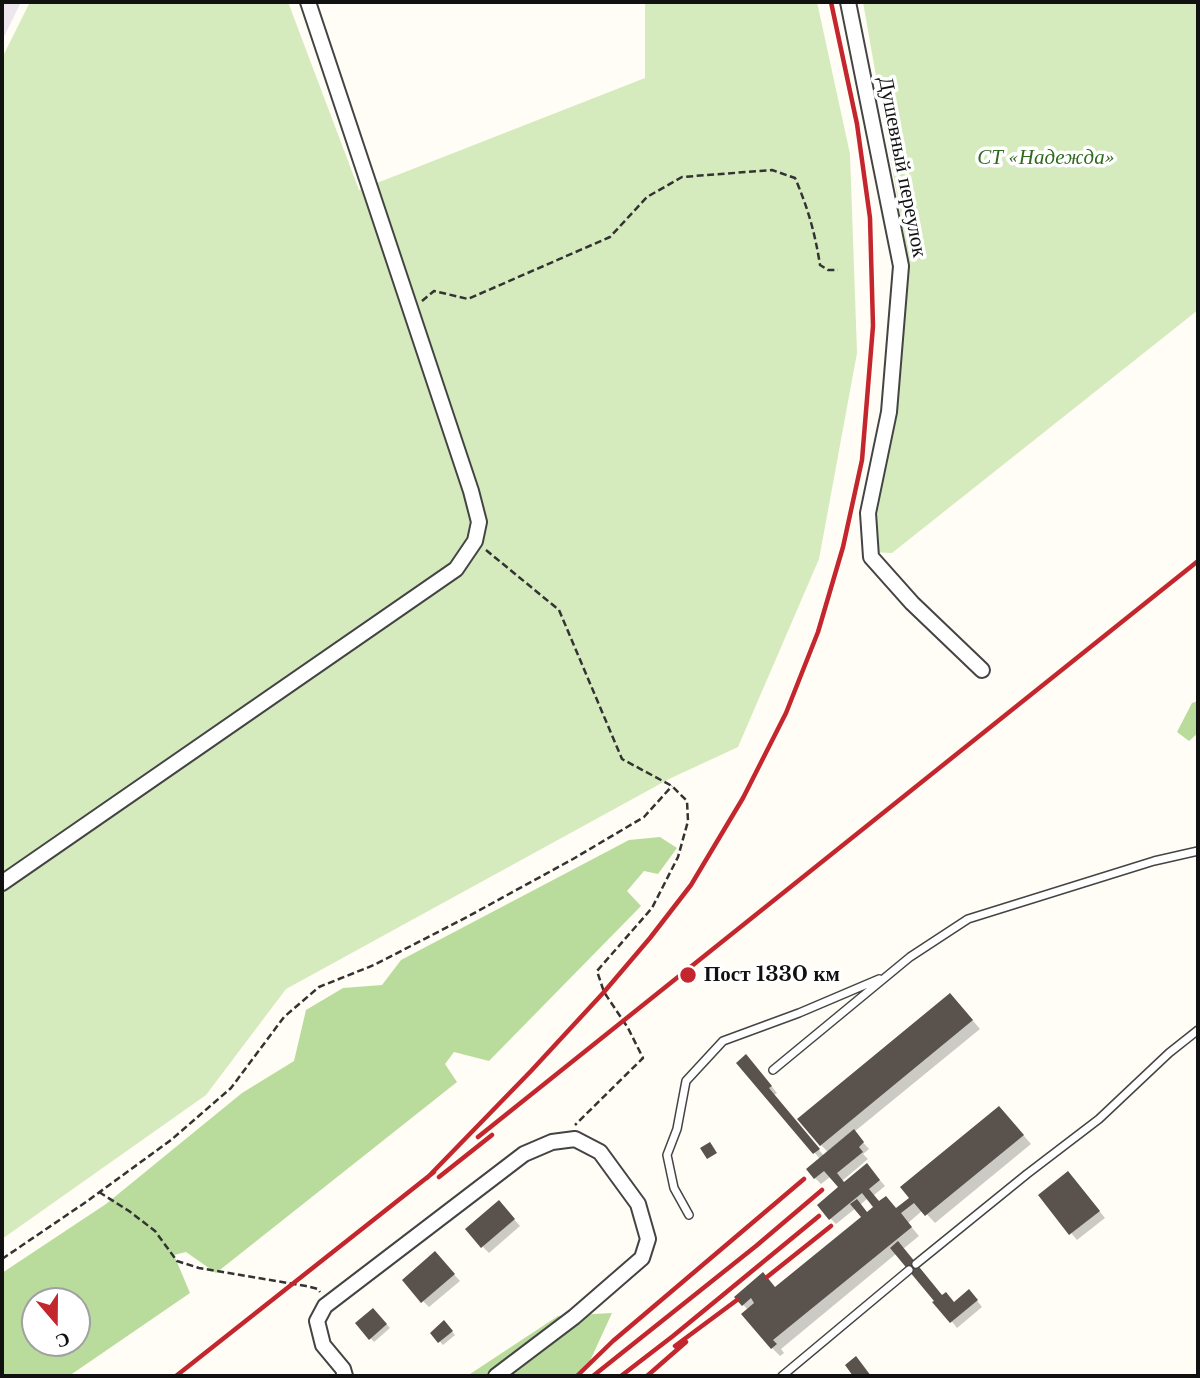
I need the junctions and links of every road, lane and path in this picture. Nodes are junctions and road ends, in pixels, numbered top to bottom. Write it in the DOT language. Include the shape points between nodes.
graph roads {
  1 [pos="308,2"];
  2 [pos="848,2"];
  3 [pos="838,270"];
  4 [pos="410,310"];
  5 [pos="475,541"];
  6 [pos="982,670"];
  7 [pos="672,786"];
  8 [pos="1198,851"];
  9 [pos="2,883"];
  10 [pos="890,975"];
  11 [pos="1198,1030"];
  12 [pos="773,1070"];
  13 [pos="575,1139"];
  14 [pos="99,1192"];
  15 [pos="689,1215"];
  16 [pos="2,1259"];
  17 [pos="916,1264"];
  18 [pos="909,1270"];
  19 [pos="325,1306"];
  20 [pos="345,1376"];
  21 [pos="496,1376"];
  22 [pos="782,1376"];
  1 -- 4 [label="street"];
  2 -- 6 [label="street, Душевный переулок" via="901,267 889,412 868,513 871,557"];
  3 -- 4 [label="path" via="820,265 808,208 794,178 772,170 682,177 648,197 610,237 468,299 435,291"];
  4 -- 5 [label="street" via="471,491 479,522"];
  5 -- 7 [label="path" via="559,610 622,759"];
  5 -- 9 [label="street" via="456,569"];
  7 -- 13 [label="path" via="687,801 688,811 678,857 652,908 597,971 604,992 643,1058 574,1125"];
  7 -- 14 [label="path" via="644,817 573,859 374,965 319,987 284,1017 231,1088 171,1140"];
  8 -- 10 [label="lane" via="968,919"];
  10 -- 12 [label="lane"];
  10 -- 15 [label="lane" via="723,1041 686,1081 667,1155 674,1188"];
  11 -- 17 [label="lane" via="1099,1119"];
  13 -- 19 [label="street" via="552,1142 524,1154"];
  13 -- 21 [label="street" via="600,1152 638,1204 648,1238 642,1258 575,1317"];
  14 -- 16 [label="path"];
  14 -- 19 [label="path" via="155,1231 177,1261 318,1289"];
  18 -- 22 [label="lane"];
  19 -- 20 [label="street" via="317,1321 323,1345"];
}
